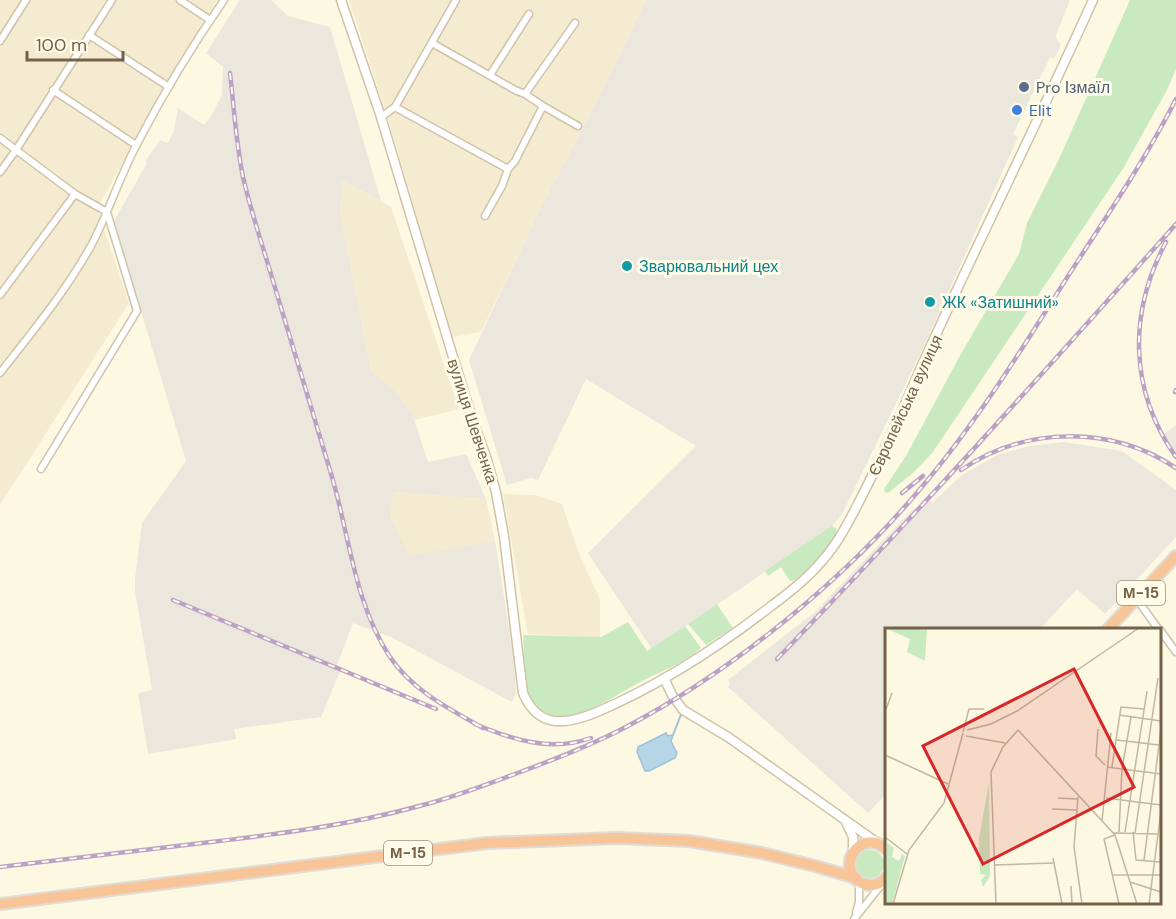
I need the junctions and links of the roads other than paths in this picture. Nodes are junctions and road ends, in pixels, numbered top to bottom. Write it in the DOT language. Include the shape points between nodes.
graph roads {
  1 [pos="26,0"];
  2 [pos="112,0"];
  3 [pos="180,0"];
  4 [pos="224,0"];
  5 [pos="341,0"];
  6 [pos="456,0"];
  7 [pos="1094,0"];
  8 [pos="529,15"];
  9 [pos="210,20"];
  10 [pos="575,23"];
  11 [pos="89,35"];
  12 [pos="0,41"];
  13 [pos="432,43"];
  14 [pos="490,75"];
  15 [pos="169,87"];
  16 [pos="53,90"];
  17 [pos="525,94"];
  18 [pos="395,106"];
  19 [pos="543,106"];
  20 [pos="381,117"];
  21 [pos="578,126"];
  22 [pos="0,138"];
  23 [pos="136,145"];
  24 [pos="16,150"];
  25 [pos="508,169"];
  26 [pos="0,172"];
  27 [pos="75,194"];
  28 [pos="107,212"];
  29 [pos="485,216"];
  30 [pos="0,295"];
  31 [pos="0,374"];
  32 [pos="41,469"];
  33 [pos="1176,556"];
  34 [pos="1136,598"];
  35 [pos="1109,628"];
  36 [pos="1158,628"];
  37 [pos="1161,633"];
  38 [pos="1176,652"];
  39 [pos="664,678"];
  40 [pos="841,817"];
  41 [pos="884,847"];
  42 [pos="852,854"];
  43 [pos="815,866"];
  44 [pos="857,880"];
  45 [pos="885,880"];
  46 [pos="885,880"];
  47 [pos="0,904"];
  48 [pos="854,919"];
  1 -- 12 [label="street"];
  2 -- 11 [label="street"];
  3 -- 9 [label="street"];
  4 -- 9 [label="street"];
  5 -- 20 [label="main road, вулиця Шевченка"];
  6 -- 13 [label="street"];
  7 -- 39 [label="main road, Європейська вулиця" via="896,427 838,541 795,588 736,633"];
  8 -- 14 [label="street"];
  9 -- 15 [label="street"];
  10 -- 17 [label="street"];
  11 -- 15 [label="street"];
  11 -- 16 [label="street"];
  13 -- 14 [label="street"];
  13 -- 18 [label="street"];
  14 -- 17 [label="street"];
  15 -- 23 [label="street"];
  16 -- 23 [label="street"];
  16 -- 24 [label="street"];
  17 -- 19 [label="street"];
  18 -- 20 [label="street"];
  18 -- 25 [label="street"];
  19 -- 21 [label="street"];
  19 -- 25 [label="street"];
  20 -- 39 [label="main road, вулиця Шевченка" via="496,492 523,693 528,704 541,717 567,722 604,709"];
  22 -- 24 [label="street"];
  23 -- 28 [label="street"];
  24 -- 26 [label="street"];
  24 -- 27 [label="street"];
  25 -- 29 [label="street"];
  27 -- 28 [label="street"];
  27 -- 30 [label="street"];
  28 -- 31 [label="street" via="65,288"];
  28 -- 32 [label="street" via="137,311"];
  33 -- 34 [label="highway, М-15"];
  34 -- 35 [label="highway, М-15"];
  34 -- 36 [label="street"];
  37 -- 38 [label="street"];
  39 -- 40 [label="main road" via="683,710"];
  40 -- 41 [label="main road"];
  40 -- 42 [label="main road" via="851,830"];
  41 -- 42 [label="highway, М-15" via="867,843"];
  42 -- 43 [label="highway, М-15" via="832,866"];
  42 -- 44 [label="highway" via="850,867"];
  43 -- 44 [label="highway, М-15"];
  43 -- 47 [label="highway, М-15" via="689,841 617,838 487,843"];
  44 -- 45 [label="highway, М-15" via="874,885"];
  44 -- 48 [label="street" via="859,902"];
  46 -- 48 [label="street"];
}
